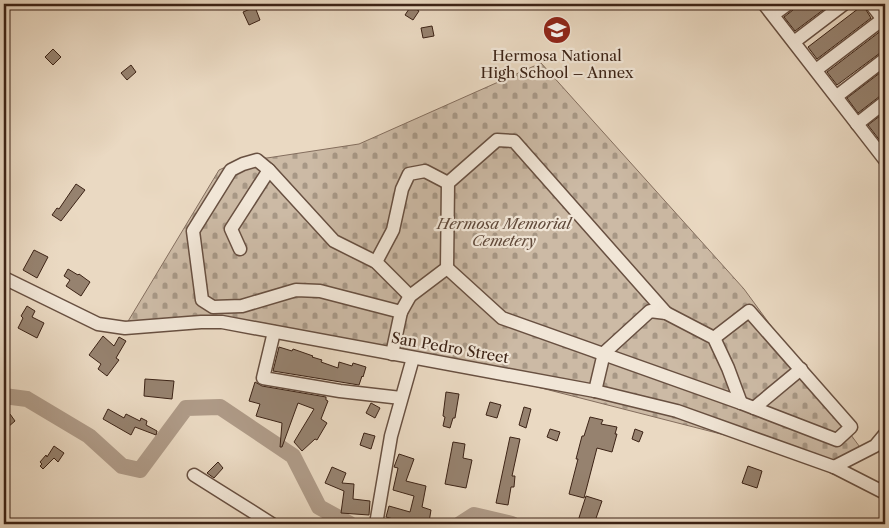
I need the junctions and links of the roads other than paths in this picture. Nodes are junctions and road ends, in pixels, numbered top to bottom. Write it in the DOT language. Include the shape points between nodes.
graph roads {
  1 [pos="764,4"];
  2 [pos="788,4"];
  3 [pos="844,4"];
  4 [pos="871,4"];
  5 [pos="773,15"];
  6 [pos="884,20"];
  7 [pos="794,42"];
  8 [pos="885,59"];
  9 [pos="816,70"];
  10 [pos="837,96"];
  11 [pos="885,102"];
  12 [pos="857,124"];
  13 [pos="883,152"];
  14 [pos="269,170"];
  15 [pos="448,182"];
  16 [pos="240,249"];
  17 [pos="376,262"];
  18 [pos="447,268"];
  19 [pos="4,278"];
  20 [pos="410,296"];
  21 [pos="654,298"];
  22 [pos="650,311"];
  23 [pos="401,312"];
  24 [pos="666,313"];
  25 [pos="274,332"];
  26 [pos="714,338"];
  27 [pos="604,353"];
  28 [pos="392,354"];
  29 [pos="413,358"];
  30 [pos="801,369"];
  31 [pos="595,390"];
  32 [pos="401,398"];
  33 [pos="741,403"];
  34 [pos="754,408"];
  35 [pos="885,434"];
  36 [pos="834,467"];
  37 [pos="194,475"];
  38 [pos="885,493"];
  39 [pos="377,520"];
  40 [pos="272,524"];
  1 -- 5 [label="street"];
  2 -- 5 [label="street"];
  3 -- 7 [label="street"];
  4 -- 6 [label="street"];
  5 -- 7 [label="street"];
  6 -- 9 [label="street"];
  7 -- 9 [label="street"];
  8 -- 10 [label="street"];
  9 -- 10 [label="street"];
  10 -- 12 [label="street"];
  11 -- 12 [label="street"];
  12 -- 13 [label="street"];
  14 -- 16 [label="street" via="231,229"];
  14 -- 17 [label="street" via="334,241"];
  14 -- 23 [label="street" via="257,160 231,170 194,231 202,300 213,307 242,306 296,290 320,291"];
  15 -- 17 [label="street" via="425,171 409,174 402,189 393,230"];
  15 -- 18 [label="street"];
  15 -- 21 [label="street" via="497,140 514,141"];
  17 -- 20 [label="street"];
  18 -- 20 [label="street"];
  18 -- 27 [label="street" via="502,318"];
  19 -- 25 [label="street, San Pedro Street" via="98,324 125,328 222,322"];
  20 -- 23 [label="street"];
  21 -- 22 [label="street"];
  21 -- 24 [label="street"];
  22 -- 24 [label="street"];
  22 -- 27 [label="street"];
  23 -- 28 [label="street"];
  24 -- 26 [label="street"];
  25 -- 28 [label="street, San Pedro Street"];
  25 -- 32 [label="street" via="263,378"];
  26 -- 30 [label="street" via="749,311"];
  26 -- 33 [label="street"];
  27 -- 31 [label="street"];
  27 -- 33 [label="street"];
  28 -- 29 [label="street, San Pedro Street"];
  29 -- 31 [label="street, San Pedro Street"];
  29 -- 32 [label="street"];
  30 -- 34 [label="street"];
  30 -- 34 [label="street" via="851,427 836,440"];
  31 -- 36 [label="street, San Pedro Street" via="677,411"];
  32 -- 39 [label="street"];
  33 -- 34 [label="street"];
  35 -- 36 [label="street" via="875,446"];
  36 -- 38 [label="street, San Pedro Street"];
  37 -- 40 [label="street"];
}
